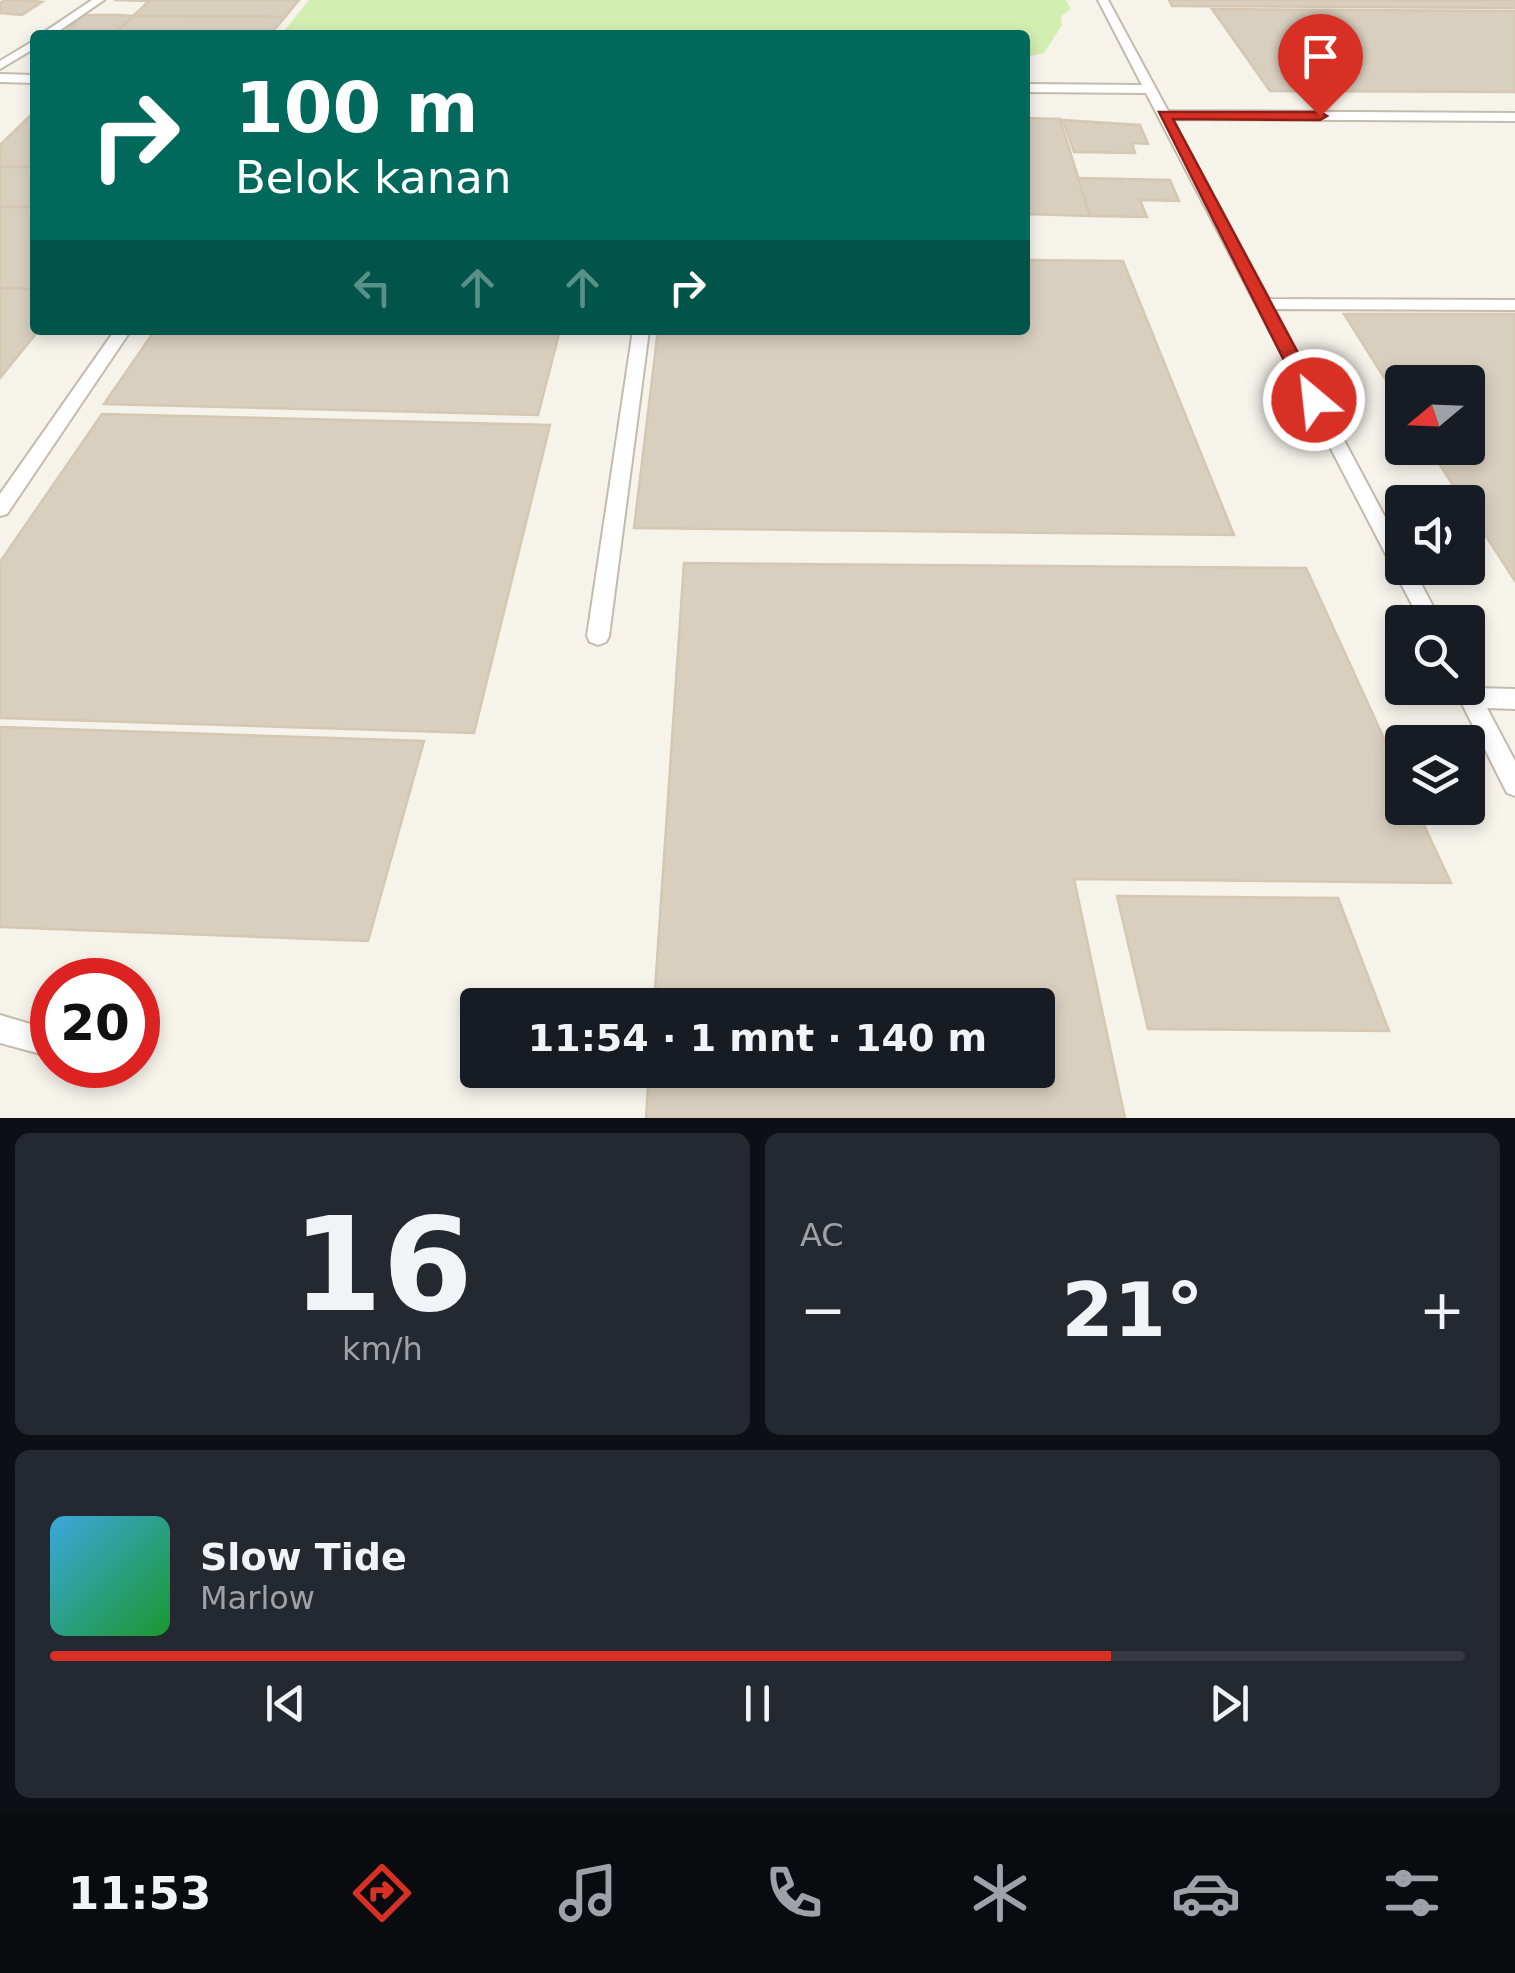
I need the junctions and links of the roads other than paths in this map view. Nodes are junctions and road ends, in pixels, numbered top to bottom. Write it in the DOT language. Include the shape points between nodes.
graph roads {
  1 [pos="98,0"];
  2 [pos="1104,0"];
  3 [pos="53,30"];
  4 [pos="30,45"];
  5 [pos="0,66"];
  6 [pos="0,78"];
  7 [pos="30,79"];
  8 [pos="1030,88"];
  9 [pos="1151,89"];
  10 [pos="1164,114"];
  11 [pos="1515,117"];
  12 [pos="1263,304"];
  13 [pos="1515,305"];
  14 [pos="121,335"];
  15 [pos="640,335"];
  16 [pos="0,509"];
  17 [pos="1422,605"];
  18 [pos="598,636"];
  19 [pos="1485,695"];
  20 [pos="1515,699"];
  21 [pos="1474,705"];
  22 [pos="1515,785"];
  23 [pos="0,1030"];
  24 [pos="30,1037"];
  1 -- 3 [label="lane"];
  2 -- 9 [label="lane"];
  4 -- 5 [label="lane"];
  6 -- 7 [label="lane"];
  8 -- 9 [label="lane"];
  9 -- 10 [label="lane"];
  10 -- 11 [label="lane"];
  10 -- 12 [label="lane"];
  12 -- 13 [label="lane"];
  12 -- 17 [label="lane"];
  14 -- 16 [label="lane"];
  15 -- 18 [label="lane"];
  19 -- 20 [label="lane"];
  21 -- 22 [label="lane"];
  23 -- 24 [label="lane"];
}
